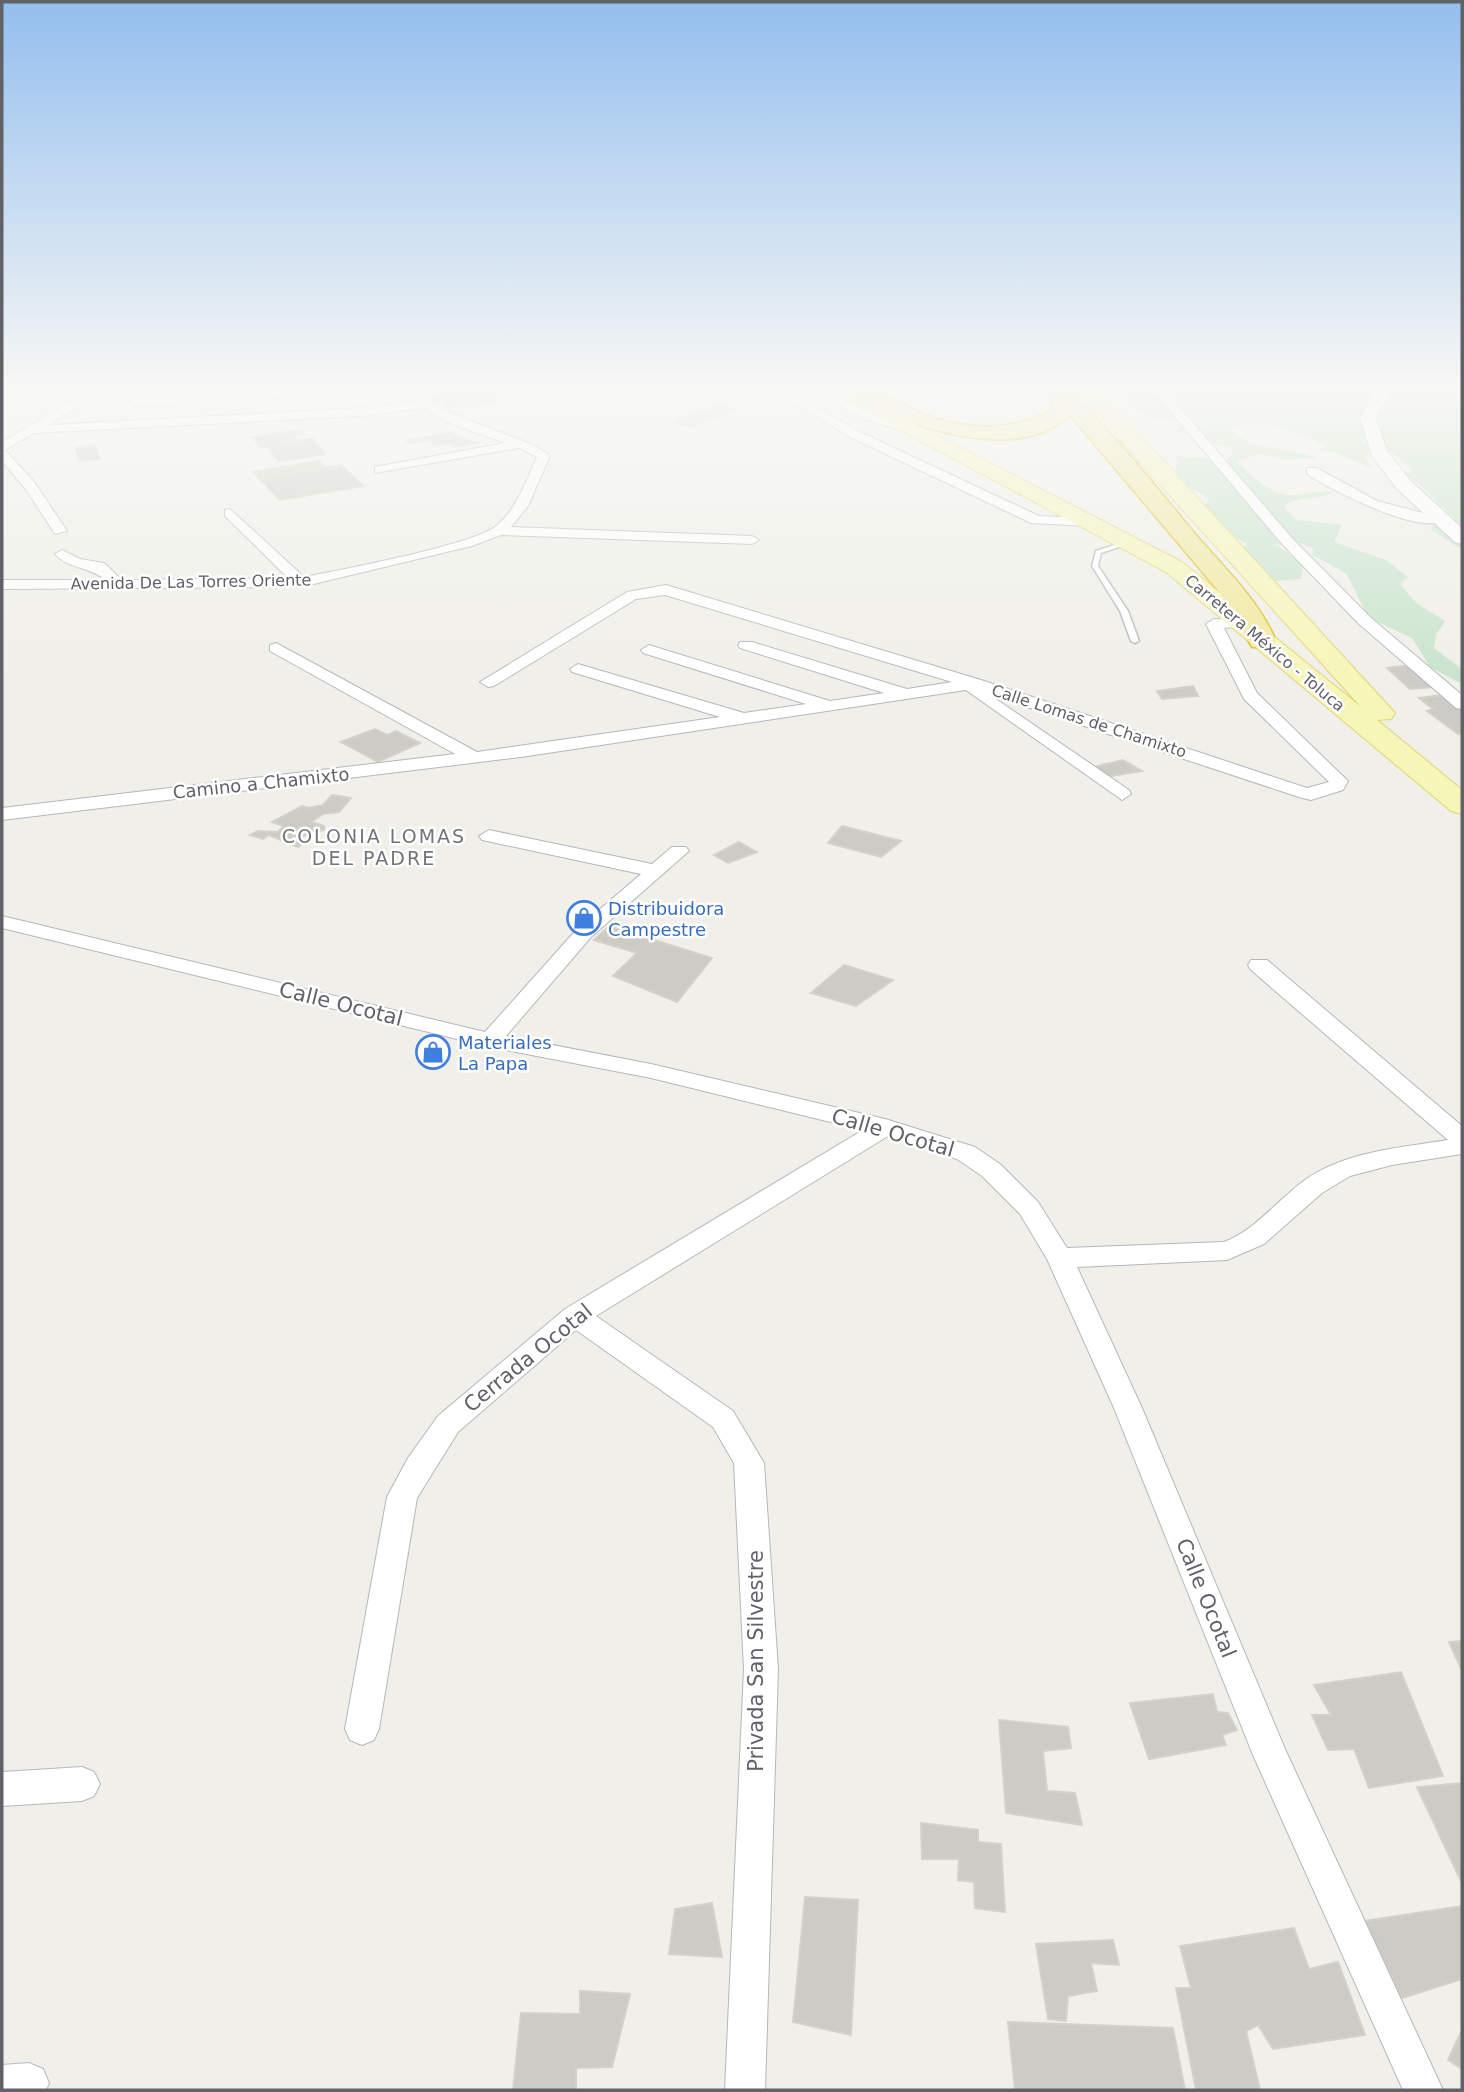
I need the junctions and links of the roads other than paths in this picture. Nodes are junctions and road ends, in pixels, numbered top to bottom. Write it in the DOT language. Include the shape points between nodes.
graph roads {
  1 [pos="29,485"];
  2 [pos="532,485"];
  3 [pos="961,485"];
  4 [pos="1016,485"];
  5 [pos="1142,485"];
  6 [pos="1171,485"];
  7 [pos="1239,485"];
  8 [pos="1332,485"];
  9 [pos="1404,485"];
  10 [pos="230,513"];
  11 [pos="1439,519"];
  12 [pos="1088,522"];
  13 [pos="61,531"];
  14 [pos="500,531"];
  15 [pos="1462,538"];
  16 [pos="752,540"];
  17 [pos="1129,542"];
  18 [pos="62,554"];
  19 [pos="301,582"];
  20 [pos="118,584"];
  21 [pos="2,586"];
  22 [pos="1240,623"];
  23 [pos="1135,641"];
  24 [pos="1262,641"];
  25 [pos="746,645"];
  26 [pos="276,648"];
  27 [pos="649,650"];
  28 [pos="578,669"];
  29 [pos="488,682"];
  30 [pos="971,685"];
  31 [pos="909,695"];
  32 [pos="1462,704"];
  33 [pos="832,707"];
  34 [pos="744,719"];
  35 [pos="520,752"];
  36 [pos="475,758"];
  37 [pos="1462,780"];
  38 [pos="1122,794"];
  39 [pos="1462,805"];
  40 [pos="2,814"];
  41 [pos="489,836"];
  42 [pos="680,851"];
  43 [pos="654,871"];
  44 [pos="2,922"];
  45 [pos="1259,965"];
  46 [pos="491,1040"];
  47 [pos="885,1128"];
  48 [pos="1462,1139"];
  49 [pos="1462,1146"];
  50 [pos="1059,1258"];
  51 [pos="575,1316"];
  52 [pos="362,1729"];
  53 [pos="82,1784"];
  54 [pos="2,1789"];
  55 [pos="745,2090"];
  56 [pos="1423,2090"];
  1 -- 13 [label="street"];
  2 -- 14 [label="street"];
  3 -- 12 [label="street" via="1036,520"];
  4 -- 12 [label="main road, Carretera México - Toluca"];
  5 -- 24 [label="highway" via="1254,621"];
  6 -- 37 [label="main road, Carretera México - Toluca" via="1360,692 1411,742"];
  7 -- 32 [label="street" via="1364,620"];
  8 -- 11 [label="street" via="1345,494 1417,517"];
  9 -- 11 [label="street"];
  10 -- 19 [label="street"];
  11 -- 15 [label="street"];
  12 -- 17 [label="main road, Carretera México - Toluca"];
  14 -- 16 [label="street"];
  14 -- 19 [label="street, Avenida De Las Torres Oriente" via="386,564"];
  17 -- 22 [label="main road, Carretera México - Toluca" via="1174,568"];
  17 -- 23 [label="lane" via="1098,552 1095,566 1124,611"];
  18 -- 20 [label="street" via="76,563 99,566"];
  19 -- 20 [label="street, Avenida De Las Torres Oriente"];
  20 -- 21 [label="street, Avenida De Las Torres Oriente"];
  22 -- 24 [label="main road, Carretera México - Toluca"];
  22 -- 30 [label="street, Calle Lomas de Chamixto" via="1214,624 1250,695 1339,781 1336,786 1303,792"];
  24 -- 39 [label="main road, Carretera México - Toluca"];
  25 -- 31 [label="street"];
  26 -- 36 [label="street"];
  27 -- 33 [label="street"];
  28 -- 34 [label="street"];
  29 -- 30 [label="street" via="632,595 666,590"];
  30 -- 31 [label="street, Calle Lomas de Chamixto"];
  30 -- 38 [label="street"];
  31 -- 33 [label="street, Calle Lomas de Chamixto"];
  33 -- 34 [label="street, Calle Lomas de Chamixto"];
  34 -- 35 [label="street, Calle Lomas de Chamixto"];
  35 -- 36 [label="street, Camino a Chamixto"];
  36 -- 40 [label="street, Camino a Chamixto"];
  41 -- 43 [label="street"];
  42 -- 43 [label="street"];
  43 -- 46 [label="street" via="584,933"];
  44 -- 46 [label="street, Calle Ocotal"];
  45 -- 48 [label="street"];
  46 -- 47 [label="street, Calle Ocotal" via="651,1072"];
  47 -- 50 [label="street, Calle Ocotal" via="966,1153 991,1170 1029,1208"];
  47 -- 51 [label="street, Cerrada Ocotal"];
  49 -- 50 [label="street" via="1342,1169 1323,1179 1246,1245 1227,1251"];
  50 -- 56 [label="street, Calle Ocotal" via="1128,1408 1270,1755"];
  51 -- 52 [label="street, Cerrada Ocotal" via="448,1424 402,1497"];
  51 -- 55 [label="street, Privada San Silvestre" via="723,1419 749,1463 761,1669"];
  53 -- 54 [label="street"];
}
